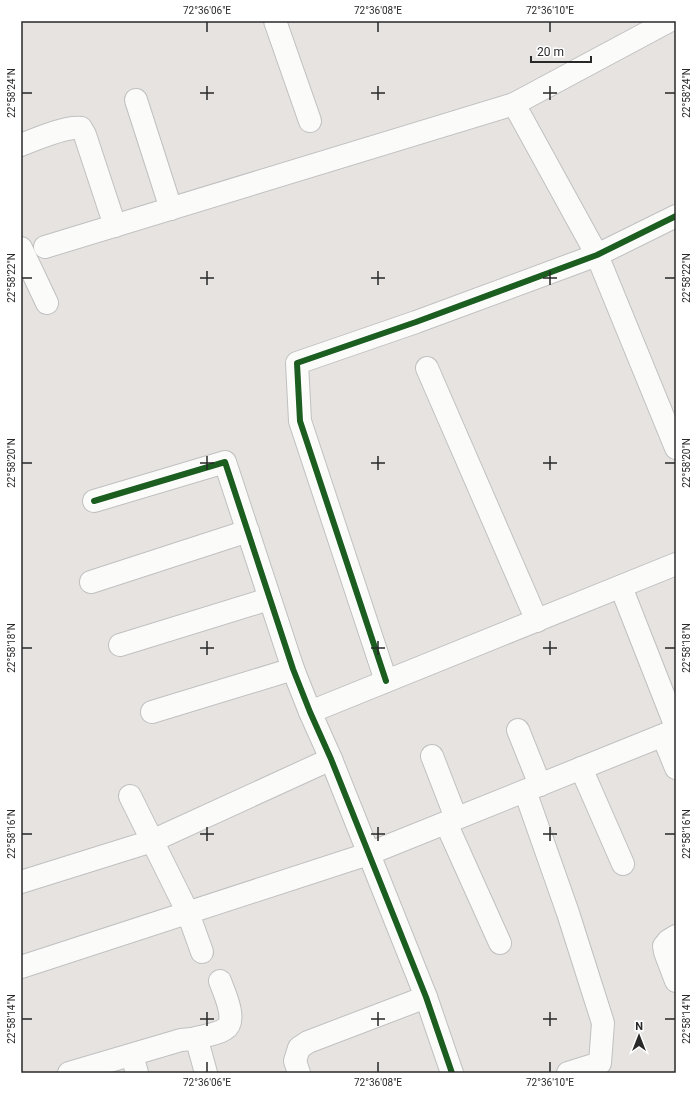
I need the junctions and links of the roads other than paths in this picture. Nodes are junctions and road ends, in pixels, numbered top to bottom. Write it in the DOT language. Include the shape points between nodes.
graph roads {
  1 [pos="275,21"];
  2 [pos="669,21"];
  3 [pos="136,100"];
  4 [pos="514,104"];
  5 [pos="310,121"];
  6 [pos="21,145"];
  7 [pos="171,209"];
  8 [pos="676,216"];
  9 [pos="115,226"];
  10 [pos="45,247"];
  11 [pos="21,248"];
  12 [pos="597,255"];
  13 [pos="47,303"];
  14 [pos="427,368"];
  15 [pos="676,448"];
  16 [pos="94,501"];
  17 [pos="248,531"];
  18 [pos="676,566"];
  19 [pos="91,582"];
  20 [pos="621,587"];
  21 [pos="269,599"];
  22 [pos="537,621"];
  23 [pos="120,645"];
  24 [pos="293,669"];
  25 [pos="386,681"];
  26 [pos="152,712"];
  27 [pos="310,712"];
  28 [pos="518,730"];
  29 [pos="672,731"];
  30 [pos="432,756"];
  31 [pos="331,759"];
  32 [pos="582,768"];
  33 [pos="676,768"];
  34 [pos="533,788"];
  35 [pos="130,796"];
  36 [pos="451,820"];
  37 [pos="152,840"];
  38 [pos="368,854"];
  39 [pos="623,864"];
  40 [pos="21,882"];
  41 [pos="188,912"];
  42 [pos="676,936"];
  43 [pos="500,943"];
  44 [pos="202,952"];
  45 [pos="21,967"];
  46 [pos="220,980"];
  47 [pos="676,981"];
  48 [pos="426,997"];
  49 [pos="192,1038"];
  50 [pos="135,1064"];
  51 [pos="71,1073"];
  52 [pos="206,1073"];
  53 [pos="299,1073"];
  54 [pos="452,1073"];
  55 [pos="568,1073"];
  1 -- 5 [label="street"];
  2 -- 4 [label="street"];
  3 -- 7 [label="street"];
  4 -- 7 [label="street"];
  4 -- 12 [label="street"];
  6 -- 9 [label="street" via="66,129 80,128 85,135"];
  7 -- 9 [label="street"];
  8 -- 12 [label="street"];
  9 -- 10 [label="street"];
  11 -- 13 [label="street"];
  12 -- 15 [label="street"];
  12 -- 25 [label="street" via="297,363 300,421"];
  14 -- 22 [label="street"];
  16 -- 17 [label="street" via="225,462"];
  17 -- 19 [label="street"];
  17 -- 21 [label="street"];
  18 -- 20 [label="street"];
  20 -- 22 [label="street"];
  20 -- 29 [label="street"];
  21 -- 23 [label="street"];
  21 -- 24 [label="street"];
  22 -- 25 [label="street"];
  24 -- 26 [label="street"];
  24 -- 27 [label="street"];
  25 -- 27 [label="street"];
  27 -- 31 [label="street"];
  28 -- 34 [label="street"];
  29 -- 32 [label="street"];
  29 -- 33 [label="street"];
  30 -- 36 [label="street"];
  31 -- 37 [label="street"];
  31 -- 38 [label="street"];
  32 -- 34 [label="street"];
  32 -- 39 [label="street"];
  34 -- 36 [label="street"];
  34 -- 55 [label="street" via="603,1023 600,1062"];
  35 -- 37 [label="street"];
  36 -- 38 [label="street"];
  36 -- 43 [label="street"];
  37 -- 40 [label="street"];
  37 -- 41 [label="street"];
  38 -- 41 [label="street"];
  38 -- 48 [label="street"];
  41 -- 44 [label="street"];
  41 -- 45 [label="street"];
  42 -- 47 [label="street" via="664,946"];
  46 -- 49 [label="street" via="230,1013 230,1024 220,1032"];
  48 -- 53 [label="street" via="308,1042 299,1048 295,1061"];
  48 -- 54 [label="street"];
  49 -- 50 [label="street" via="181,1040"];
  49 -- 52 [label="street" via="198,1044"];
  50 -- 51 [label="street"];
}
